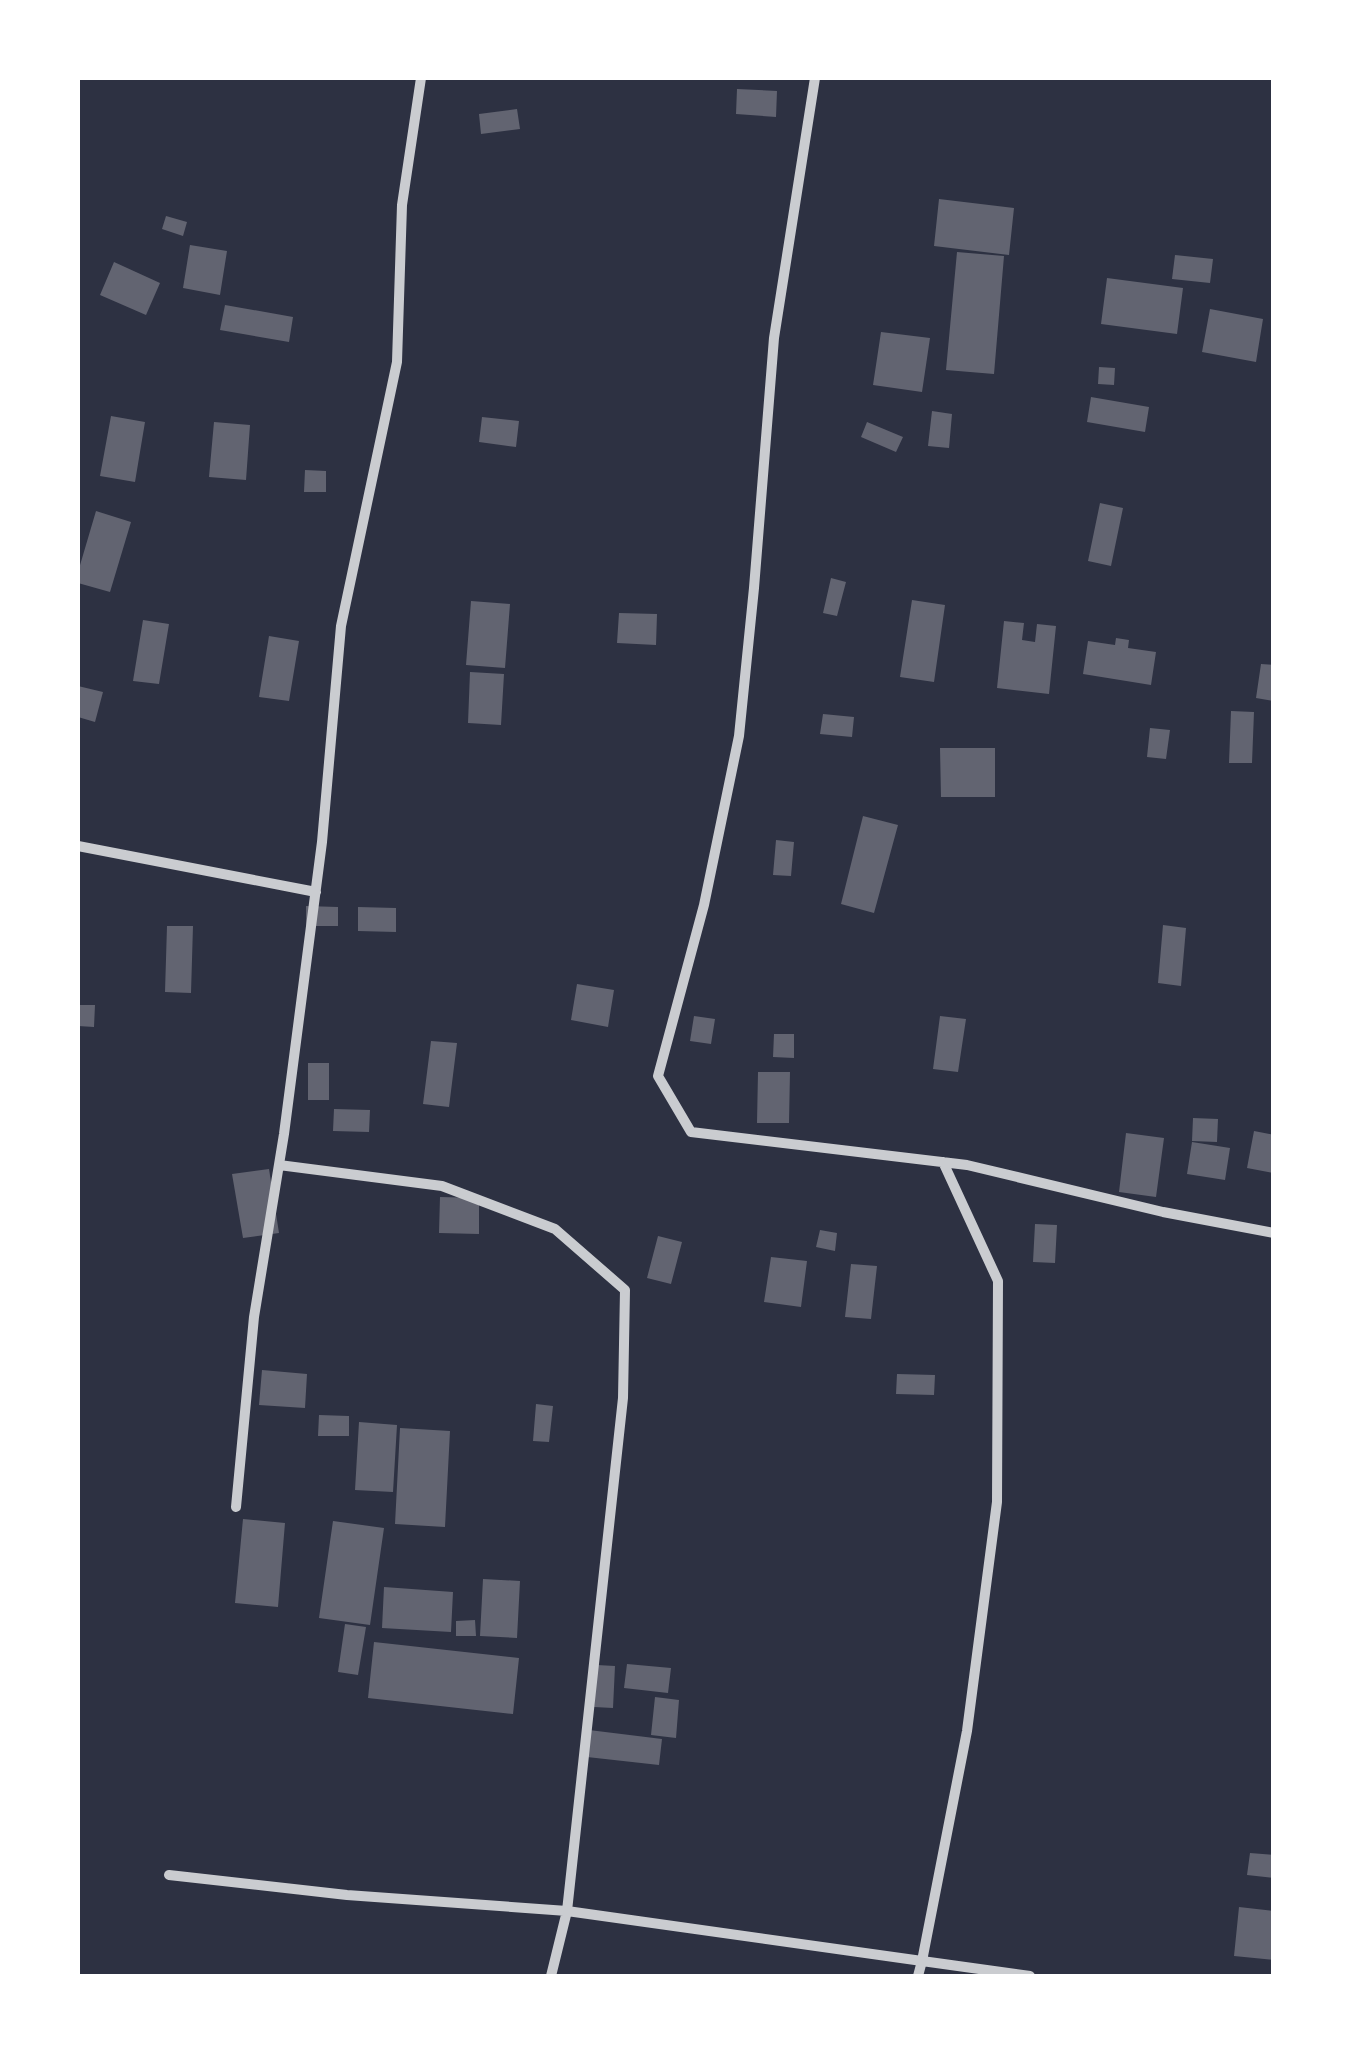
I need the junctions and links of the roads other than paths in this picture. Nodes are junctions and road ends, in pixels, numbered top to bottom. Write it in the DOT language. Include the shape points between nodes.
graph roads {
  1 [pos="421,78"];
  2 [pos="815,78"];
  3 [pos="78,846"];
  4 [pos="316,892"];
  5 [pos="943,1162"];
  6 [pos="279,1164"];
  7 [pos="1274,1233"];
  8 [pos="236,1507"];
  9 [pos="169,1875"];
  10 [pos="567,1911"];
  11 [pos="922,1960"];
  12 [pos="551,1976"];
  13 [pos="918,1976"];
  14 [pos="1030,1976"];
  1 -- 4 [label="street" via="402,205 397,362 341,626"];
  2 -- 5 [label="street" via="774,338 739,736 704,905 658,1076 691,1132"];
  3 -- 4 [label="street"];
  4 -- 6 [label="street"];
  5 -- 7 [label="street"];
  5 -- 11 [label="street" via="998,1281 996,1502 967,1732"];
  6 -- 8 [label="street" via="254,1317"];
  6 -- 10 [label="street" via="442,1186 555,1230 625,1290 623,1398"];
  9 -- 10 [label="street"];
  10 -- 11 [label="street"];
  10 -- 12 [label="street"];
  11 -- 13 [label="street"];
  11 -- 14 [label="street"];
}
